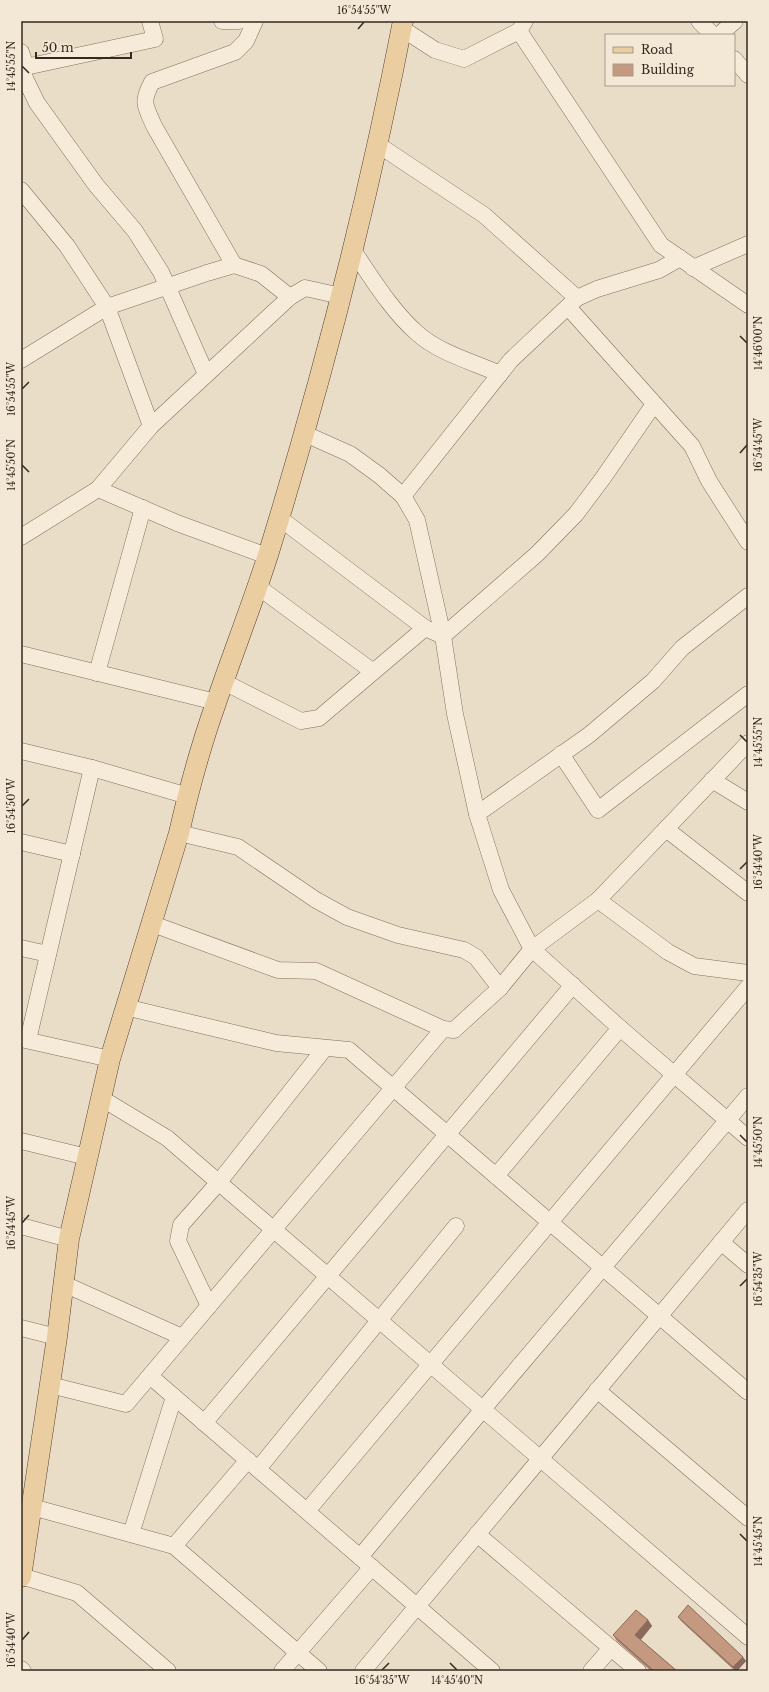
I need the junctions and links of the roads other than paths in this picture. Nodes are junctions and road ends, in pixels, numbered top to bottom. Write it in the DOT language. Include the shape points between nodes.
graph roads {
  1 [pos="150,21"];
  2 [pos="222,21"];
  3 [pos="238,21"];
  4 [pos="255,21"];
  5 [pos="699,21"];
  6 [pos="735,21"];
  7 [pos="402,24"];
  8 [pos="522,26"];
  9 [pos="712,34"];
  10 [pos="721,34"];
  11 [pos="735,60"];
  12 [pos="22,64"];
  13 [pos="748,75"];
  14 [pos="377,144"];
  15 [pos="21,190"];
  16 [pos="748,244"];
  17 [pos="352,249"];
  18 [pos="680,258"];
  19 [pos="234,265"];
  20 [pos="694,268"];
  21 [pos="168,286"];
  22 [pos="341,296"];
  23 [pos="290,297"];
  24 [pos="572,303"];
  25 [pos="748,305"];
  26 [pos="107,308"];
  27 [pos="21,360"];
  28 [pos="206,374"];
  29 [pos="500,374"];
  30 [pos="654,404"];
  31 [pos="151,426"];
  32 [pos="303,434"];
  33 [pos="98,488"];
  34 [pos="403,496"];
  35 [pos="142,508"];
  36 [pos="278,517"];
  37 [pos="21,537"];
  38 [pos="748,542"];
  39 [pos="267,556"];
  40 [pos="257,586"];
  41 [pos="748,596"];
  42 [pos="425,628"];
  43 [pos="443,636"];
  44 [pos="21,654"];
  45 [pos="372,671"];
  46 [pos="97,673"];
  47 [pos="224,682"];
  48 [pos="748,694"];
  49 [pos="216,702"];
  50 [pos="748,743"];
  51 [pos="21,751"];
  52 [pos="561,754"];
  53 [pos="92,768"];
  54 [pos="712,780"];
  55 [pos="188,796"];
  56 [pos="748,802"];
  57 [pos="477,814"];
  58 [pos="666,829"];
  59 [pos="179,833"];
  60 [pos="21,842"];
  61 [pos="72,854"];
  62 [pos="748,892"];
  63 [pos="598,900"];
  64 [pos="150,924"];
  65 [pos="21,948"];
  66 [pos="532,949"];
  67 [pos="48,954"];
  68 [pos="748,973"];
  69 [pos="573,985"];
  70 [pos="748,987"];
  71 [pos="500,988"];
  72 [pos="125,1007"];
  73 [pos="443,1028"];
  74 [pos="620,1028"];
  75 [pos="24,1039"];
  76 [pos="325,1048"];
  77 [pos="110,1059"];
  78 [pos="674,1074"];
  79 [pos="394,1088"];
  80 [pos="748,1096"];
  81 [pos="101,1098"];
  82 [pos="728,1120"];
  83 [pos="447,1134"];
  84 [pos="748,1138"];
  85 [pos="21,1141"];
  86 [pos="87,1157"];
  87 [pos="496,1176"];
  88 [pos="219,1182"];
  89 [pos="748,1210"];
  90 [pos="550,1222"];
  91 [pos="21,1226"];
  92 [pos="456,1226"];
  93 [pos="274,1229"];
  94 [pos="69,1239"];
  95 [pos="721,1242"];
  96 [pos="748,1265"];
  97 [pos="603,1268"];
  98 [pos="328,1276"];
  99 [pos="64,1284"];
  100 [pos="209,1306"];
  101 [pos="659,1316"];
  102 [pos="379,1320"];
  103 [pos="21,1328"];
  104 [pos="57,1337"];
  105 [pos="182,1337"];
  106 [pos="431,1364"];
  107 [pos="150,1376"];
  108 [pos="50,1385"];
  109 [pos="597,1390"];
  110 [pos="748,1392"];
  111 [pos="174,1396"];
  112 [pos="483,1409"];
  113 [pos="204,1422"];
  114 [pos="540,1459"];
  115 [pos="253,1465"];
  116 [pos="307,1511"];
  117 [pos="28,1516"];
  118 [pos="748,1518"];
  119 [pos="131,1534"];
  120 [pos="477,1534"];
  121 [pos="174,1546"];
  122 [pos="366,1562"];
  123 [pos="21,1577"];
  124 [pos="417,1606"];
  125 [pos="748,1637"];
  126 [pos="611,1648"];
  127 [pos="298,1653"];
  128 [pos="21,1669"];
  129 [pos="23,1671"];
  130 [pos="168,1671"];
  131 [pos="282,1671"];
  132 [pos="319,1671"];
  133 [pos="363,1671"];
  134 [pos="492,1671"];
  135 [pos="591,1671"];
  136 [pos="638,1671"];
  1 -- 12 [label="street" via="155,39"];
  2 -- 3 [label="street"];
  4 -- 19 [label="street" via="246,41 235,52 152,82 144,96 154,126"];
  5 -- 9 [label="street"];
  6 -- 10 [label="street"];
  7 -- 8 [label="street" via="435,50 464,59"];
  7 -- 14 [label="main road"];
  8 -- 18 [label="street" via="661,245"];
  11 -- 13 [label="street"];
  12 -- 21 [label="street" via="37,103 96,185 135,231"];
  14 -- 17 [label="main road"];
  14 -- 24 [label="street" via="484,215"];
  15 -- 26 [label="street" via="67,246"];
  16 -- 20 [label="street"];
  17 -- 22 [label="main road"];
  17 -- 29 [label="street" via="387,302 418,334 440,348"];
  18 -- 20 [label="street"];
  18 -- 24 [label="street" via="659,270 597,289"];
  19 -- 21 [label="street"];
  19 -- 23 [label="street" via="261,274"];
  20 -- 25 [label="street"];
  21 -- 26 [label="street"];
  21 -- 28 [label="street"];
  22 -- 23 [label="street" via="305,288"];
  22 -- 32 [label="main road"];
  23 -- 28 [label="street"];
  24 -- 29 [label="street" via="511,360"];
  24 -- 30 [label="street"];
  26 -- 27 [label="street"];
  26 -- 31 [label="street"];
  28 -- 31 [label="street"];
  29 -- 34 [label="street"];
  30 -- 38 [label="street" via="692,446 709,481"];
  30 -- 43 [label="street" via="576,514 537,554"];
  31 -- 33 [label="street"];
  32 -- 34 [label="street" via="350,454"];
  32 -- 36 [label="main road"];
  33 -- 35 [label="street"];
  33 -- 37 [label="street"];
  34 -- 43 [label="street" via="417,520"];
  35 -- 39 [label="street"];
  35 -- 46 [label="street"];
  36 -- 39 [label="main road"];
  36 -- 42 [label="street"];
  39 -- 40 [label="main road"];
  40 -- 45 [label="street"];
  40 -- 47 [label="main road"];
  41 -- 52 [label="street" via="682,648 653,681 589,735"];
  42 -- 43 [label="street"];
  42 -- 45 [label="street"];
  43 -- 57 [label="street" via="455,714"];
  44 -- 46 [label="street"];
  45 -- 47 [label="street" via="319,718 301,721"];
  46 -- 49 [label="street"];
  47 -- 49 [label="main road"];
  48 -- 52 [label="street" via="598,810"];
  49 -- 55 [label="main road"];
  50 -- 54 [label="street"];
  51 -- 53 [label="street"];
  52 -- 57 [label="street"];
  53 -- 55 [label="street"];
  53 -- 61 [label="street"];
  54 -- 56 [label="street"];
  54 -- 58 [label="street"];
  55 -- 59 [label="main road"];
  57 -- 66 [label="street" via="501,890"];
  58 -- 62 [label="street"];
  58 -- 63 [label="street"];
  59 -- 64 [label="main road"];
  59 -- 71 [label="street" via="238,847 316,900 346,917 398,934 464,950 476,957"];
  60 -- 61 [label="street"];
  61 -- 67 [label="street"];
  63 -- 66 [label="street"];
  63 -- 68 [label="street" via="668,952 694,966"];
  64 -- 72 [label="main road"];
  64 -- 73 [label="street" via="278,970 316,971"];
  65 -- 67 [label="street"];
  66 -- 69 [label="street"];
  66 -- 71 [label="street"];
  67 -- 75 [label="street"];
  69 -- 74 [label="street"];
  69 -- 83 [label="street"];
  70 -- 78 [label="street"];
  71 -- 73 [label="street" via="454,1030"];
  72 -- 76 [label="street" via="248,1038"];
  72 -- 77 [label="main road"];
  73 -- 79 [label="street"];
  74 -- 78 [label="street"];
  74 -- 87 [label="street"];
  75 -- 77 [label="street"];
  76 -- 79 [label="street" via="349,1050"];
  76 -- 88 [label="street"];
  77 -- 81 [label="main road"];
  78 -- 82 [label="street"];
  78 -- 90 [label="street"];
  79 -- 83 [label="street"];
  79 -- 93 [label="street"];
  80 -- 82 [label="street"];
  81 -- 86 [label="main road"];
  81 -- 88 [label="street" via="167,1138"];
  82 -- 84 [label="street"];
  82 -- 97 [label="street"];
  83 -- 87 [label="street"];
  83 -- 98 [label="street"];
  85 -- 86 [label="street"];
  86 -- 94 [label="main road"];
  87 -- 90 [label="street"];
  88 -- 93 [label="street"];
  88 -- 100 [label="street" via="181,1225 178,1241"];
  89 -- 95 [label="street"];
  90 -- 97 [label="street"];
  90 -- 106 [label="street"];
  91 -- 94 [label="street"];
  92 -- 102 [label="street"];
  93 -- 98 [label="street"];
  93 -- 100 [label="street"];
  94 -- 99 [label="main road"];
  95 -- 96 [label="street"];
  95 -- 101 [label="street"];
  97 -- 101 [label="street"];
  97 -- 112 [label="street"];
  98 -- 102 [label="street"];
  98 -- 113 [label="street"];
  99 -- 104 [label="main road"];
  99 -- 105 [label="street"];
  100 -- 105 [label="street"];
  101 -- 109 [label="street"];
  101 -- 110 [label="street"];
  102 -- 106 [label="street"];
  102 -- 115 [label="street"];
  103 -- 104 [label="street"];
  104 -- 108 [label="main road"];
  105 -- 107 [label="street"];
  106 -- 112 [label="street"];
  106 -- 116 [label="street"];
  107 -- 108 [label="street" via="126,1404"];
  107 -- 111 [label="street"];
  108 -- 117 [label="main road"];
  109 -- 114 [label="street"];
  109 -- 118 [label="street"];
  111 -- 113 [label="street"];
  111 -- 119 [label="street"];
  112 -- 114 [label="street"];
  112 -- 122 [label="street"];
  113 -- 115 [label="street"];
  114 -- 120 [label="street"];
  114 -- 125 [label="street"];
  115 -- 116 [label="street"];
  115 -- 121 [label="street"];
  116 -- 122 [label="street"];
  117 -- 119 [label="street"];
  117 -- 123 [label="main road"];
  119 -- 121 [label="street"];
  120 -- 124 [label="street"];
  120 -- 126 [label="street"];
  121 -- 127 [label="street"];
  122 -- 124 [label="street"];
  122 -- 127 [label="street"];
  123 -- 130 [label="street" via="76,1593"];
  124 -- 133 [label="street"];
  124 -- 134 [label="street"];
  126 -- 135 [label="street"];
  126 -- 136 [label="street"];
  127 -- 131 [label="street"];
  127 -- 132 [label="street"];
  128 -- 129 [label="street"];
}
